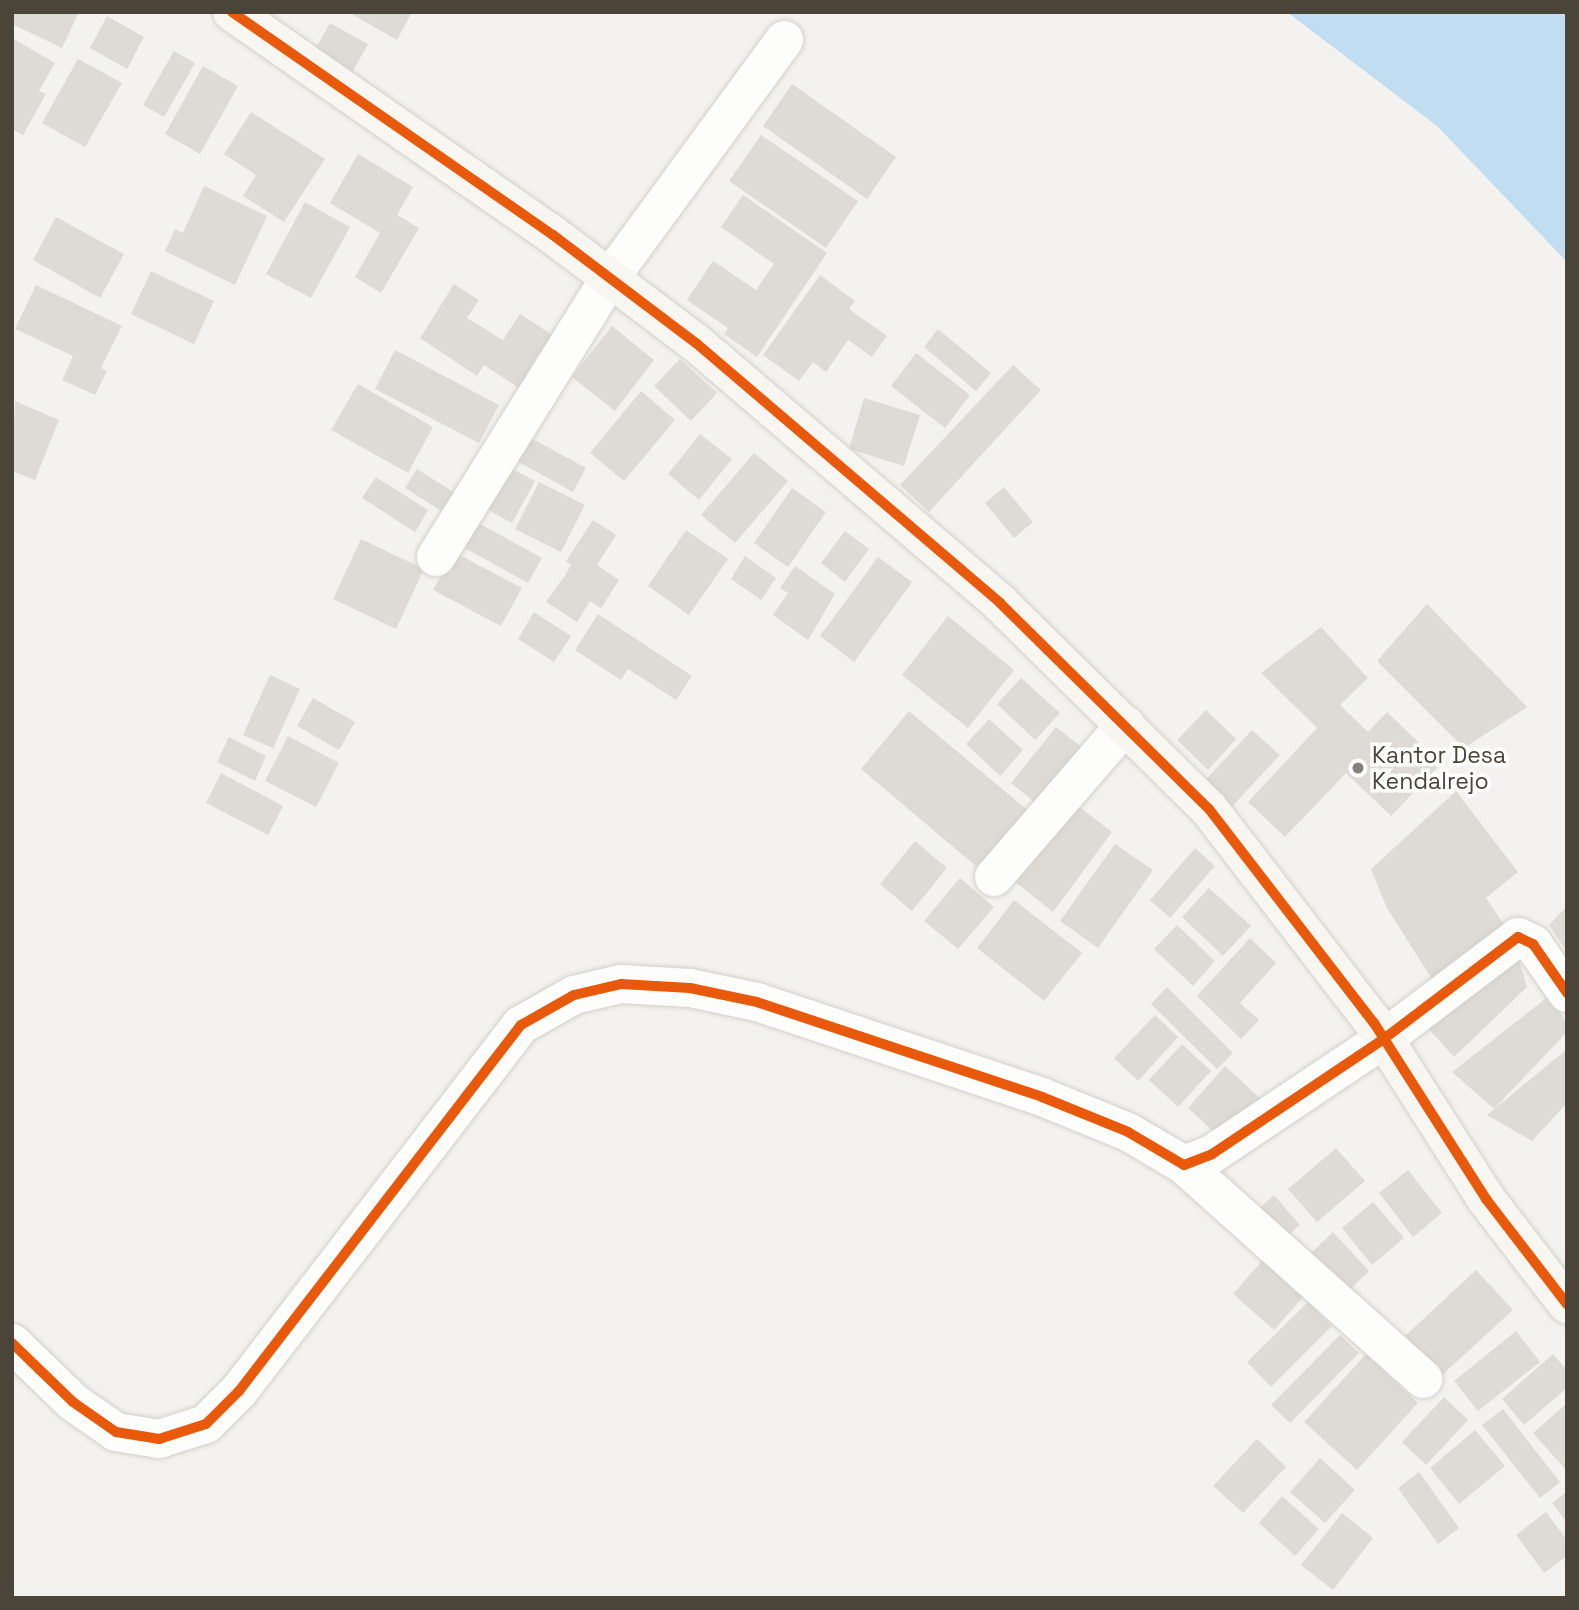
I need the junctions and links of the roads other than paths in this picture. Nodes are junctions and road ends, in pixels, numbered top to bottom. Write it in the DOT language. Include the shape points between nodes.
graph roads {
  1 [pos="232,12"];
  2 [pos="784,40"];
  3 [pos="610,278"];
  4 [pos="436,557"];
  5 [pos="1125,725"];
  6 [pos="994,877"];
  7 [pos="1567,993"];
  8 [pos="1385,1038"];
  9 [pos="1184,1165"];
  10 [pos="1567,1304"];
  11 [pos="12,1343"];
  12 [pos="1423,1379"];
  1 -- 3 [label="street"];
  2 -- 3 [label="street"];
  3 -- 4 [label="street"];
  3 -- 5 [label="street" via="696,343 1000,603"];
  5 -- 6 [label="street"];
  5 -- 8 [label="street" via="1209,809"];
  7 -- 8 [label="street" via="1533,944 1518,937"];
  8 -- 9 [label="street" via="1212,1154"];
  8 -- 10 [label="street" via="1486,1199"];
  9 -- 11 [label="street" via="1128,1132 1042,1097 757,1002 690,988 621,984 574,995 522,1025 239,1391 206,1424 159,1439 116,1432 73,1402"];
  9 -- 12 [label="street"];
}
